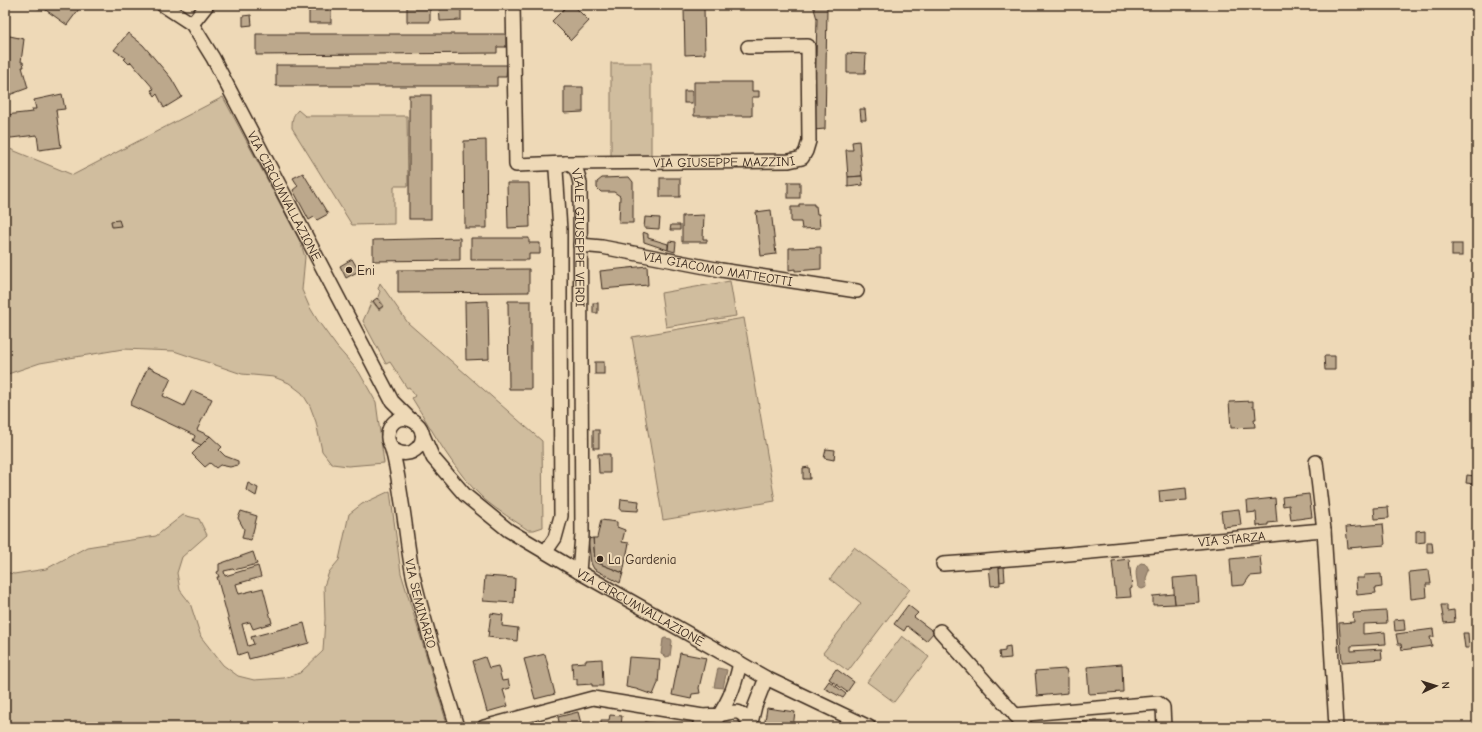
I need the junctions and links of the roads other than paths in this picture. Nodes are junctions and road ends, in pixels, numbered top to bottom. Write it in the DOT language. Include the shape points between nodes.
graph roads {
  1 [pos="163,5"];
  2 [pos="207,5"];
  3 [pos="513,5"];
  4 [pos="192,24"];
  5 [pos="748,47"];
  6 [pos="566,163"];
  7 [pos="580,245"];
  8 [pos="857,291"];
  9 [pos="392,401"];
  10 [pos="411,420"];
  11 [pos="390,426"];
  12 [pos="422,433"];
  13 [pos="392,448"];
  14 [pos="408,453"];
  15 [pos="433,458"];
  16 [pos="1316,462"];
  17 [pos="398,477"];
  18 [pos="1324,530"];
  19 [pos="546,551"];
  20 [pos="943,564"];
  21 [pos="579,572"];
  22 [pos="940,631"];
  23 [pos="740,663"];
  24 [pos="766,678"];
  25 [pos="720,715"];
  26 [pos="1015,715"];
  27 [pos="701,721"];
  28 [pos="750,725"];
  29 [pos="457,727"];
  30 [pos="484,727"];
  31 [pos="710,727"];
  32 [pos="869,727"];
  33 [pos="1026,727"];
  34 [pos="1164,727"];
  35 [pos="1336,727"];
  1 -- 4 [label="street, VIA CIRCUMVALLAZIONE"];
  2 -- 4 [label="street"];
  3 -- 6 [label="street, VIA GIUSEPPE MAZZINI" via="516,165"];
  4 -- 9 [label="street, VIA CIRCUMVALLAZIONE" via="213,58"];
  5 -- 6 [label="street, VIA GIUSEPPE MAZZINI" via="808,46 809,141 802,158 789,161"];
  6 -- 7 [label="street, VIALE GIUSEPPE VERDI" via="577,170 580,183"];
  6 -- 19 [label="street, VIALE GIUSEPPE VERDI" via="556,170 560,286 561,516 555,538"];
  7 -- 8 [label="street, VIA GIACOMO MATTEOTTI"];
  7 -- 21 [label="street, VIALE GIUSEPPE VERDI" via="582,535"];
  9 -- 10 [label="street, VIA CIRCUMVALLAZIONE"];
  9 -- 11 [label="street"];
  10 -- 11 [label="street" via="400,419"];
  10 -- 12 [label="street"];
  11 -- 13 [label="street" via="387,438"];
  12 -- 14 [label="street" via="421,444"];
  12 -- 15 [label="street, VIA CIRCUMVALLAZIONE"];
  13 -- 14 [label="street" via="397,452"];
  13 -- 17 [label="street, VIA SEMINARIO"];
  14 -- 15 [label="street"];
  14 -- 17 [label="street, VIA SEMINARIO"];
  15 -- 19 [label="street, VIA CIRCUMVALLAZIONE" via="465,495 508,530"];
  16 -- 18 [label="street"];
  17 -- 29 [label="street, VIA SEMINARIO" via="413,575"];
  18 -- 20 [label="street, VIA STARZA"];
  18 -- 35 [label="street"];
  19 -- 21 [label="street, VIA CIRCUMVALLAZIONE"];
  21 -- 23 [label="street, VIA CIRCUMVALLAZIONE"];
  22 -- 26 [label="street"];
  23 -- 24 [label="street, VIA CIRCUMVALLAZIONE"];
  23 -- 25 [label="street" via="736,682"];
  24 -- 28 [label="street"];
  24 -- 32 [label="street, VIA CIRCUMVALLAZIONE"];
  25 -- 27 [label="street"];
  25 -- 28 [label="street" via="735,712 745,716"];
  25 -- 31 [label="street"];
  26 -- 33 [label="street"];
  26 -- 34 [label="street" via="1158,704 1163,707"];
  27 -- 30 [label="street" via="593,698"];
}
